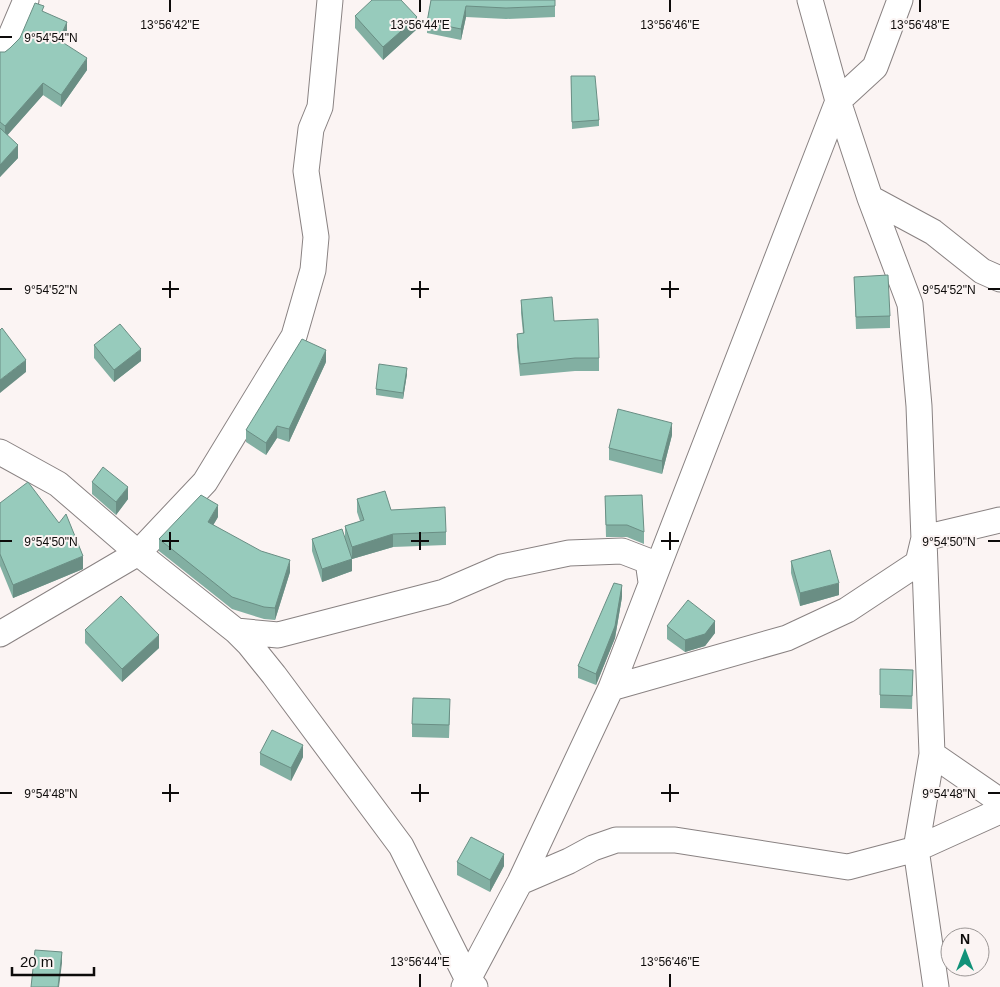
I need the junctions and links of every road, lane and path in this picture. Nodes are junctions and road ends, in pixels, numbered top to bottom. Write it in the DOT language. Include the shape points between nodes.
graph roads {
  1 [pos="26,0"];
  2 [pos="330,0"];
  3 [pos="810,0"];
  4 [pos="900,0"];
  5 [pos="0,50"];
  6 [pos="838,101"];
  7 [pos="870,198"];
  8 [pos="1000,278"];
  9 [pos="0,452"];
  10 [pos="1000,520"];
  11 [pos="924,538"];
  12 [pos="138,553"];
  13 [pos="652,582"];
  14 [pos="236,630"];
  15 [pos="0,634"];
  16 [pos="611,688"];
  17 [pos="932,754"];
  18 [pos="1000,801"];
  19 [pos="1000,811"];
  20 [pos="916,849"];
  21 [pos="520,882"];
  22 [pos="469,985"];
  23 [pos="936,987"];
  1 -- 5 [label="street" via="9,40"];
  2 -- 12 [label="street" via="320,107 311,129 306,171 316,237 313,270 294,336 204,482"];
  3 -- 6 [label="street"];
  4 -- 6 [label="street" via="875,67"];
  6 -- 7 [label="street"];
  6 -- 13 [label="street"];
  7 -- 8 [label="street" via="933,232 982,271"];
  7 -- 11 [label="street" via="910,304 920,406"];
  9 -- 12 [label="street" via="58,484"];
  10 -- 11 [label="street"];
  11 -- 16 [label="street" via="918,563 847,610 787,638"];
  11 -- 17 [label="street"];
  12 -- 14 [label="street"];
  12 -- 15 [label="street"];
  13 -- 14 [label="street" via="648,561 622,551 569,553 502,568 444,592 278,635"];
  13 -- 16 [label="street"];
  14 -- 22 [label="street" via="274,675 401,846"];
  16 -- 21 [label="street"];
  17 -- 18 [label="street"];
  17 -- 20 [label="street"];
  19 -- 20 [label="street"];
  20 -- 21 [label="street" via="848,867 675,840 616,840"];
  20 -- 23 [label="street"];
  21 -- 22 [label="street"];
}
